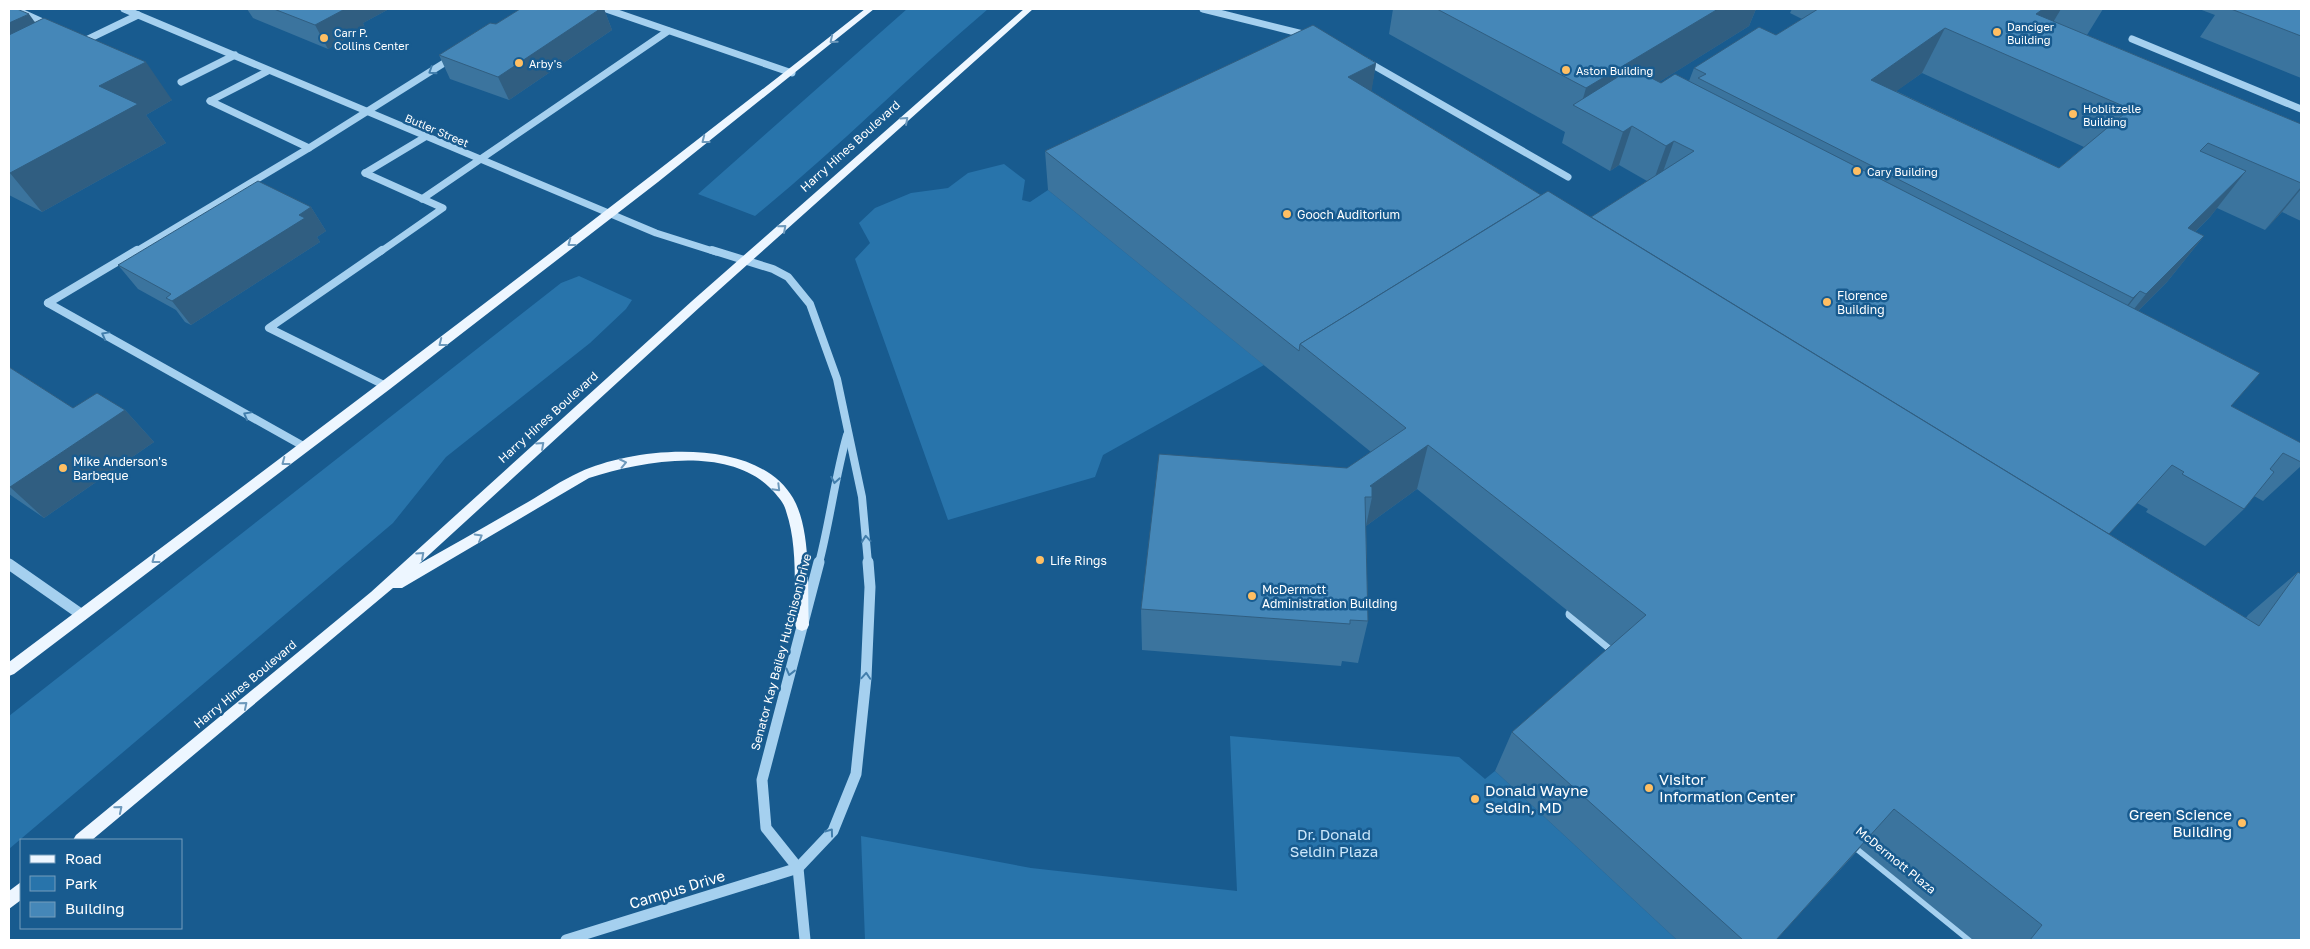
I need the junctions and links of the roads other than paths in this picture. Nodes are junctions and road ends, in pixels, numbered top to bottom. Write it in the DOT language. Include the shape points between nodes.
graph roads {
  1 [pos="14,9"];
  2 [pos="124,9"];
  3 [pos="606,9"];
  4 [pos="870,9"];
  5 [pos="1029,9"];
  6 [pos="1203,9"];
  7 [pos="138,14"];
  8 [pos="57,29"];
  9 [pos="668,31"];
  10 [pos="1313,36"];
  11 [pos="75,37"];
  12 [pos="2132,39"];
  13 [pos="83,41"];
  14 [pos="76,45"];
  15 [pos="458,54"];
  16 [pos="235,55"];
  17 [pos="1357,56"];
  18 [pos="268,70"];
  19 [pos="792,73"];
  20 [pos="180,82"];
  21 [pos="2301,108"];
  22 [pos="366,113"];
  23 [pos="425,137"];
  24 [pos="309,148"];
  25 [pos="479,160"];
  26 [pos="1568,177"];
  27 [pos="422,199"];
  28 [pos="610,214"];
  29 [pos="746,259"];
  30 [pos="386,386"];
  31 [pos="848,433"];
  32 [pos="305,447"];
  33 [pos="9,564"];
  34 [pos="376,596"];
  35 [pos="1564,608"];
  36 [pos="82,615"];
  37 [pos="802,625"];
  38 [pos="1625,658"];
  39 [pos="9,670"];
  40 [pos="1844,836"];
  41 [pos="83,839"];
  42 [pos="798,868"];
  43 [pos="20,891"];
  44 [pos="9,900"];
  45 [pos="566,940"];
  46 [pos="805,940"];
  47 [pos="1973,940"];
  1 -- 8 [label="street"];
  2 -- 7 [label="street, Butler Street"];
  3 -- 9 [label="street"];
  4 -- 19 [label="main road, one-way"];
  29 -- 5 [label="main road, Harry Hines Boulevard, one-way"];
  6 -- 10 [label="street"];
  7 -- 13 [label="street"];
  7 -- 16 [label="street, Butler Street"];
  9 -- 19 [label="street"];
  9 -- 25 [label="street"];
  11 -- 13 [label="street"];
  12 -- 21 [label="street"];
  13 -- 14 [label="street"];
  15 -- 22 [label="street, one-way"];
  16 -- 18 [label="street, Butler Street"];
  16 -- 20 [label="street"];
  17 -- 26 [label="street"];
  18 -- 22 [label="street, Butler Street"];
  18 -- 24 [label="street" via="210,101"];
  19 -- 28 [label="main road, one-way"];
  22 -- 23 [label="street, Butler Street"];
  22 -- 24 [label="street"];
  23 -- 25 [label="street, Butler Street"];
  23 -- 27 [label="street" via="365,173"];
  32 -- 24 [label="street, one-way" via="48,303"];
  25 -- 27 [label="street"];
  25 -- 28 [label="street, Butler Street"];
  27 -- 30 [label="street" via="443,208 268,328"];
  28 -- 29 [label="street, Butler Street" via="656,233"];
  28 -- 30 [label="main road, one-way"];
  29 -- 31 [label="street, Senator Kay Bailey Hutchison Drive" via="788,276 810,304 837,379"];
  34 -- 29 [label="main road, Harry Hines Boulevard, one-way"];
  30 -- 32 [label="main road"];
  31 -- 37 [label="street, Senator Kay Bailey Hutchison Drive, one-way" via="836,474 827,533"];
  42 -- 31 [label="street, Senator Kay Bailey Hutchison Drive, one-way" via="833,831 856,774 866,678 870,587 862,497"];
  32 -- 36 [label="main road, one-way"];
  33 -- 36 [label="street"];
  34 -- 37 [label="main road, one-way" via="585,475 637,460 697,456 719,459 760,474 788,500 796,521"];
  41 -- 34 [label="main road, Harry Hines Boulevard, one-way"];
  35 -- 38 [label="street"];
  36 -- 39 [label="main road"];
  37 -- 42 [label="street, Senator Kay Bailey Hutchison Drive, one-way" via="762,780 766,828"];
  40 -- 47 [label="street, McDermott Plaza"];
  42 -- 45 [label="street, Campus Drive"];
  42 -- 46 [label="street"];
  43 -- 44 [label="main road"];
}
